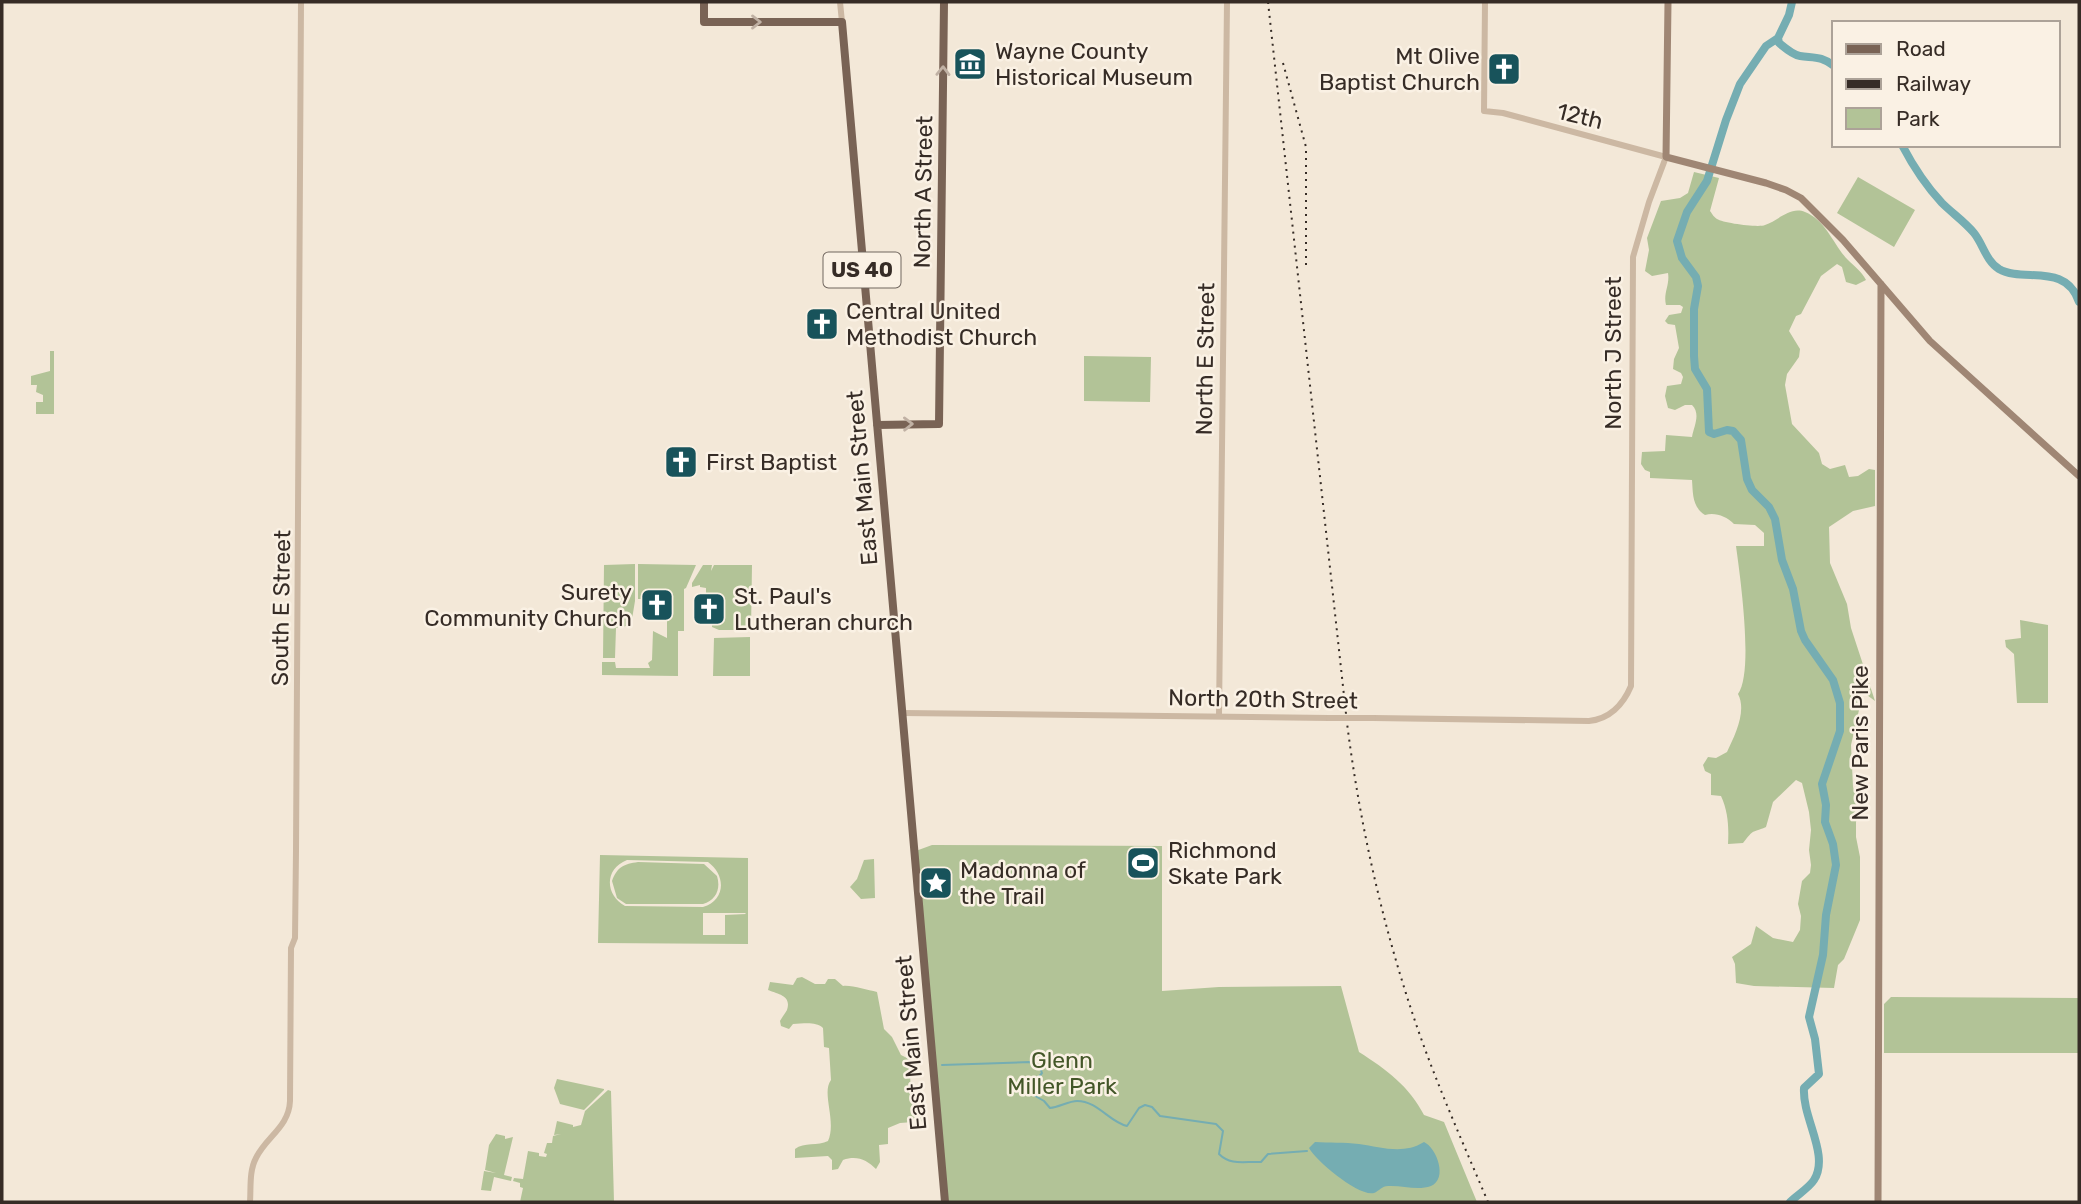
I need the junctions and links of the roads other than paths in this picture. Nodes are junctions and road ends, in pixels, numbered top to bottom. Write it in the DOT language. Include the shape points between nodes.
graph roads {
  1 [pos="301,2"];
  2 [pos="705,2"];
  3 [pos="840,2"];
  4 [pos="944,2"];
  5 [pos="1227,2"];
  6 [pos="1485,2"];
  7 [pos="1668,2"];
  8 [pos="842,22"];
  9 [pos="1666,157"];
  10 [pos="1881,284"];
  11 [pos="877,425"];
  12 [pos="2079,476"];
  13 [pos="1619,707"];
  14 [pos="902,713"];
  15 [pos="1219,716"];
  16 [pos="250,1202"];
  17 [pos="945,1202"];
  18 [pos="1878,1202"];
  1 -- 16 [label="street, South E Street" via="290,1107 252,1166"];
  2 -- 8 [label="main road, one-way" via="704,22"];
  3 -- 8 [label="street, East Main Street"];
  11 -- 4 [label="main road, North A Street, one-way" via="939,424"];
  5 -- 15 [label="street, North E Street"];
  6 -- 9 [label="street, 12th" via="1485,111"];
  7 -- 9 [label="main road, North J Street"];
  8 -- 11 [label="main road, East Main Street / US 40"];
  9 -- 10 [label="main road" via="1801,198"];
  9 -- 13 [label="street, North J Street" via="1633,257 1632,680"];
  10 -- 12 [label="main road" via="1939,351"];
  10 -- 18 [label="main road, New Paris Pike"];
  11 -- 14 [label="main road, East Main Street / US 40"];
  13 -- 15 [label="street, North 20th Street, bridge" via="1602,719 1589,721"];
  14 -- 15 [label="street, North 20th Street"];
  14 -- 17 [label="main road, East Main Street / US 40"];
}
